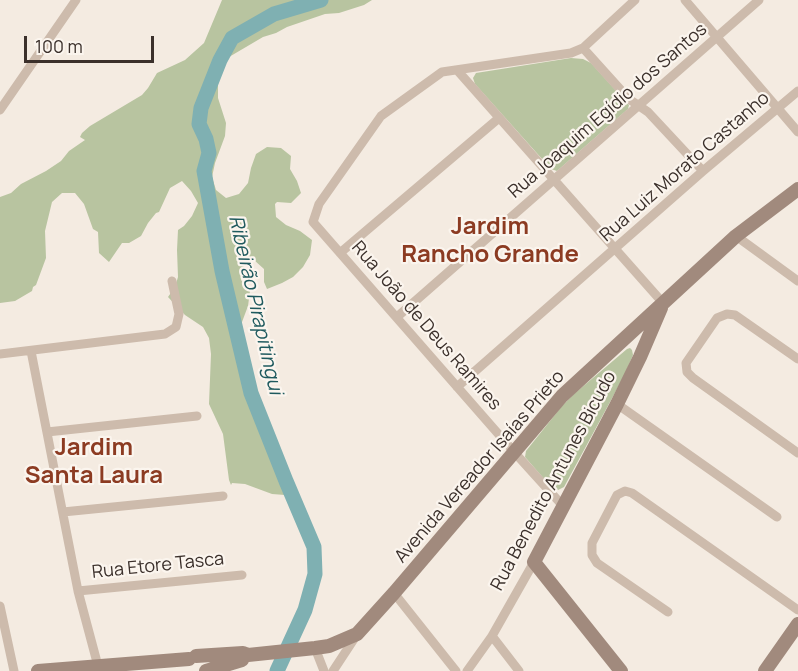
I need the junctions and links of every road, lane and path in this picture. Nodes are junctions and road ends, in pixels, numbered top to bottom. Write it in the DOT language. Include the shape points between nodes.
graph roads {
  1 [pos="76,0"];
  2 [pos="635,0"];
  3 [pos="685,0"];
  4 [pos="759,0"];
  5 [pos="717,37"];
  6 [pos="583,48"];
  7 [pos="457,70"];
  8 [pos="798,91"];
  9 [pos="638,106"];
  10 [pos="778,109"];
  11 [pos="0,110"];
  12 [pos="499,118"];
  13 [pos="798,132"];
  14 [pos="703,171"];
  15 [pos="554,180"];
  16 [pos="798,189"];
  17 [pos="736,236"];
  18 [pos="615,248"];
  19 [pos="340,253"];
  20 [pos="172,280"];
  21 [pos="798,281"];
  22 [pos="663,303"];
  23 [pos="397,317"];
  24 [pos="31,351"];
  25 [pos="0,354"];
  26 [pos="798,359"];
  27 [pos="457,387"];
  28 [pos="617,404"];
  29 [pos="197,416"];
  30 [pos="47,432"];
  31 [pos="515,453"];
  32 [pos="798,453"];
  33 [pos="223,496"];
  34 [pos="563,506"];
  35 [pos="63,512"];
  36 [pos="777,517"];
  37 [pos="534,562"];
  38 [pos="242,575"];
  39 [pos="78,591"];
  40 [pos="394,593"];
  41 [pos="0,606"];
  42 [pos="798,610"];
  43 [pos="668,612"];
  44 [pos="798,624"];
  45 [pos="357,634"];
  46 [pos="492,636"];
  47 [pos="311,649"];
  48 [pos="251,655"];
  49 [pos="190,664"];
  50 [pos="98,666"];
  51 [pos="14,671"];
  52 [pos="38,671"];
  53 [pos="204,671"];
  54 [pos="324,671"];
  55 [pos="333,671"];
  56 [pos="456,671"];
  57 [pos="467,671"];
  58 [pos="519,671"];
  59 [pos="621,671"];
  60 [pos="765,671"];
  1 -- 11 [label="street"];
  2 -- 6 [label="street"];
  3 -- 5 [label="street"];
  4 -- 5 [label="street, Rua Joaquim Egídio dos Santos"];
  5 -- 9 [label="street, Rua Joaquim Egídio dos Santos"];
  5 -- 10 [label="street"];
  6 -- 7 [label="street"];
  6 -- 9 [label="street"];
  7 -- 12 [label="street"];
  7 -- 19 [label="street, Rua João de Deus Ramires" via="442,72 381,116 319,204 313,222"];
  8 -- 10 [label="street, Rua Luiz Morato Castanho"];
  9 -- 14 [label="street"];
  9 -- 15 [label="street, Rua Joaquim Egídio dos Santos"];
  10 -- 13 [label="street"];
  10 -- 14 [label="street, Rua Luiz Morato Castanho"];
  12 -- 15 [label="street"];
  12 -- 19 [label="street"];
  14 -- 18 [label="street, Rua Luiz Morato Castanho"];
  15 -- 18 [label="street"];
  15 -- 23 [label="street, Rua Joaquim Egídio dos Santos"];
  16 -- 17 [label="main road, Avenida Vereador Isaías Prieto"];
  17 -- 21 [label="street"];
  17 -- 22 [label="main road, Avenida Vereador Isaías Prieto"];
  18 -- 22 [label="street"];
  18 -- 27 [label="street, Rua Luiz Morato Castanho"];
  19 -- 23 [label="street, Rua João de Deus Ramires"];
  20 -- 24 [label="street" via="179,314 176,327 165,334"];
  22 -- 28 [label="main road, Rua Benedito Antunes Bicudo"];
  22 -- 31 [label="main road, Avenida Vereador Isaías Prieto" via="562,396"];
  23 -- 27 [label="street, Rua João de Deus Ramires"];
  24 -- 25 [label="street"];
  24 -- 30 [label="street"];
  26 -- 32 [label="street" via="735,315 727,314 717,318 686,363 693,378"];
  27 -- 31 [label="street, Rua João de Deus Ramires"];
  28 -- 34 [label="main road, Rua Benedito Antunes Bicudo"];
  28 -- 36 [label="street"];
  29 -- 30 [label="street"];
  30 -- 35 [label="street"];
  31 -- 34 [label="street, Rua João de Deus Ramires"];
  31 -- 40 [label="main road, Avenida Vereador Isaías Prieto"];
  33 -- 35 [label="street"];
  34 -- 37 [label="main road, Rua Benedito Antunes Bicudo"];
  35 -- 39 [label="street"];
  37 -- 46 [label="street, Rua Benedito Antunes Bicudo"];
  37 -- 59 [label="main road"];
  38 -- 39 [label="street, Rua Etore Tasca"];
  39 -- 50 [label="street"];
  40 -- 45 [label="main road, Avenida Vereador Isaías Prieto"];
  40 -- 56 [label="street"];
  41 -- 51 [label="street"];
  42 -- 43 [label="street" via="625,491 617,495 592,543 592,555 597,563"];
  44 -- 60 [label="main road"];
  45 -- 47 [label="main road, Avenida Vereador Isaías Prieto" via="330,646"];
  45 -- 55 [label="street, Avenida Vereador Isaías Prieto"];
  46 -- 57 [label="street, Rua Benedito Antunes Bicudo"];
  46 -- 58 [label="street"];
  47 -- 48 [label="main road, Avenida Vereador Isaías Prieto"];
  47 -- 54 [label="street"];
  48 -- 49 [label="main road, Avenida Vereador Isaías Prieto" via="243,653"];
  48 -- 53 [label="main road, Avenida Vereador Isaías Prieto"];
  49 -- 50 [label="main road"];
  49 -- 53 [label="main road" via="199,657 204,662"];
  50 -- 52 [label="main road"];
}
